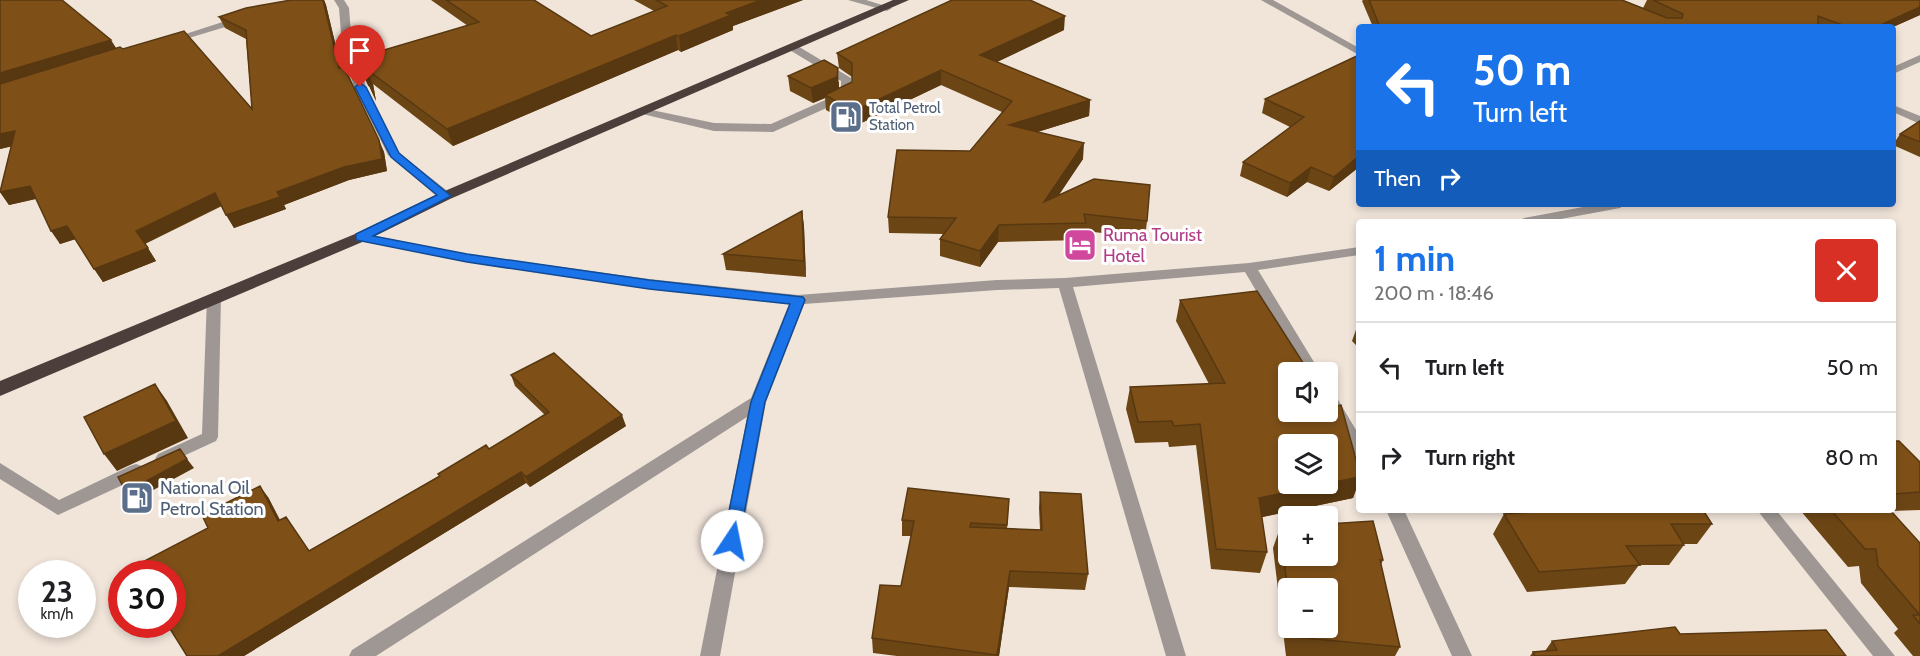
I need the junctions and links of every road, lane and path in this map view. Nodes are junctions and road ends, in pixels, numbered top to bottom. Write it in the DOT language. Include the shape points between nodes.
graph roads {
  1 [pos="339,0"];
  2 [pos="853,0"];
  3 [pos="903,0"];
  4 [pos="1266,0"];
  5 [pos="887,8"];
  6 [pos="256,14"];
  7 [pos="156,45"];
  8 [pos="792,47"];
  9 [pos="1356,50"];
  10 [pos="1920,58"];
  11 [pos="1896,70"];
  12 [pos="1896,109"];
  13 [pos="642,111"];
  14 [pos="1920,120"];
  15 [pos="445,196"];
  16 [pos="1604,207"];
  17 [pos="1540,219"];
  18 [pos="361,237"];
  19 [pos="1356,251"];
  20 [pos="1249,267"];
  21 [pos="1065,283"];
  22 [pos="214,297"];
  23 [pos="798,300"];
  24 [pos="1306,362"];
  25 [pos="0,389"];
  26 [pos="758,402"];
  27 [pos="1338,414"];
  28 [pos="1356,444"];
  29 [pos="0,470"];
  30 [pos="1396,513"];
  31 [pos="1768,513"];
  32 [pos="359,656"];
  33 [pos="710,656"];
  34 [pos="1176,656"];
  35 [pos="1462,656"];
  36 [pos="1886,656"];
  1 -- 15 [label="street" via="344,8 347,46 360,87 394,154"];
  2 -- 5 [label="street"];
  3 -- 5 [label="highway"];
  4 -- 9 [label="street"];
  5 -- 8 [label="highway"];
  6 -- 7 [label="street"];
  8 -- 13 [label="highway"];
  8 -- 13 [label="street" via="847,80 847,95 773,128 714,127"];
  10 -- 11 [label="street"];
  12 -- 14 [label="street"];
  13 -- 15 [label="highway"];
  15 -- 18 [label="highway"];
  16 -- 17 [label="street"];
  18 -- 22 [label="highway"];
  18 -- 23 [label="street" via="467,258"];
  19 -- 20 [label="street"];
  20 -- 21 [label="street"];
  20 -- 24 [label="street"];
  21 -- 23 [label="street"];
  21 -- 34 [label="street"];
  22 -- 25 [label="highway"];
  22 -- 29 [label="street" via="210,437 58,508"];
  23 -- 26 [label="street"];
  26 -- 32 [label="street"];
  26 -- 33 [label="street"];
  27 -- 28 [label="street"];
  30 -- 35 [label="street"];
  31 -- 36 [label="street"];
}
